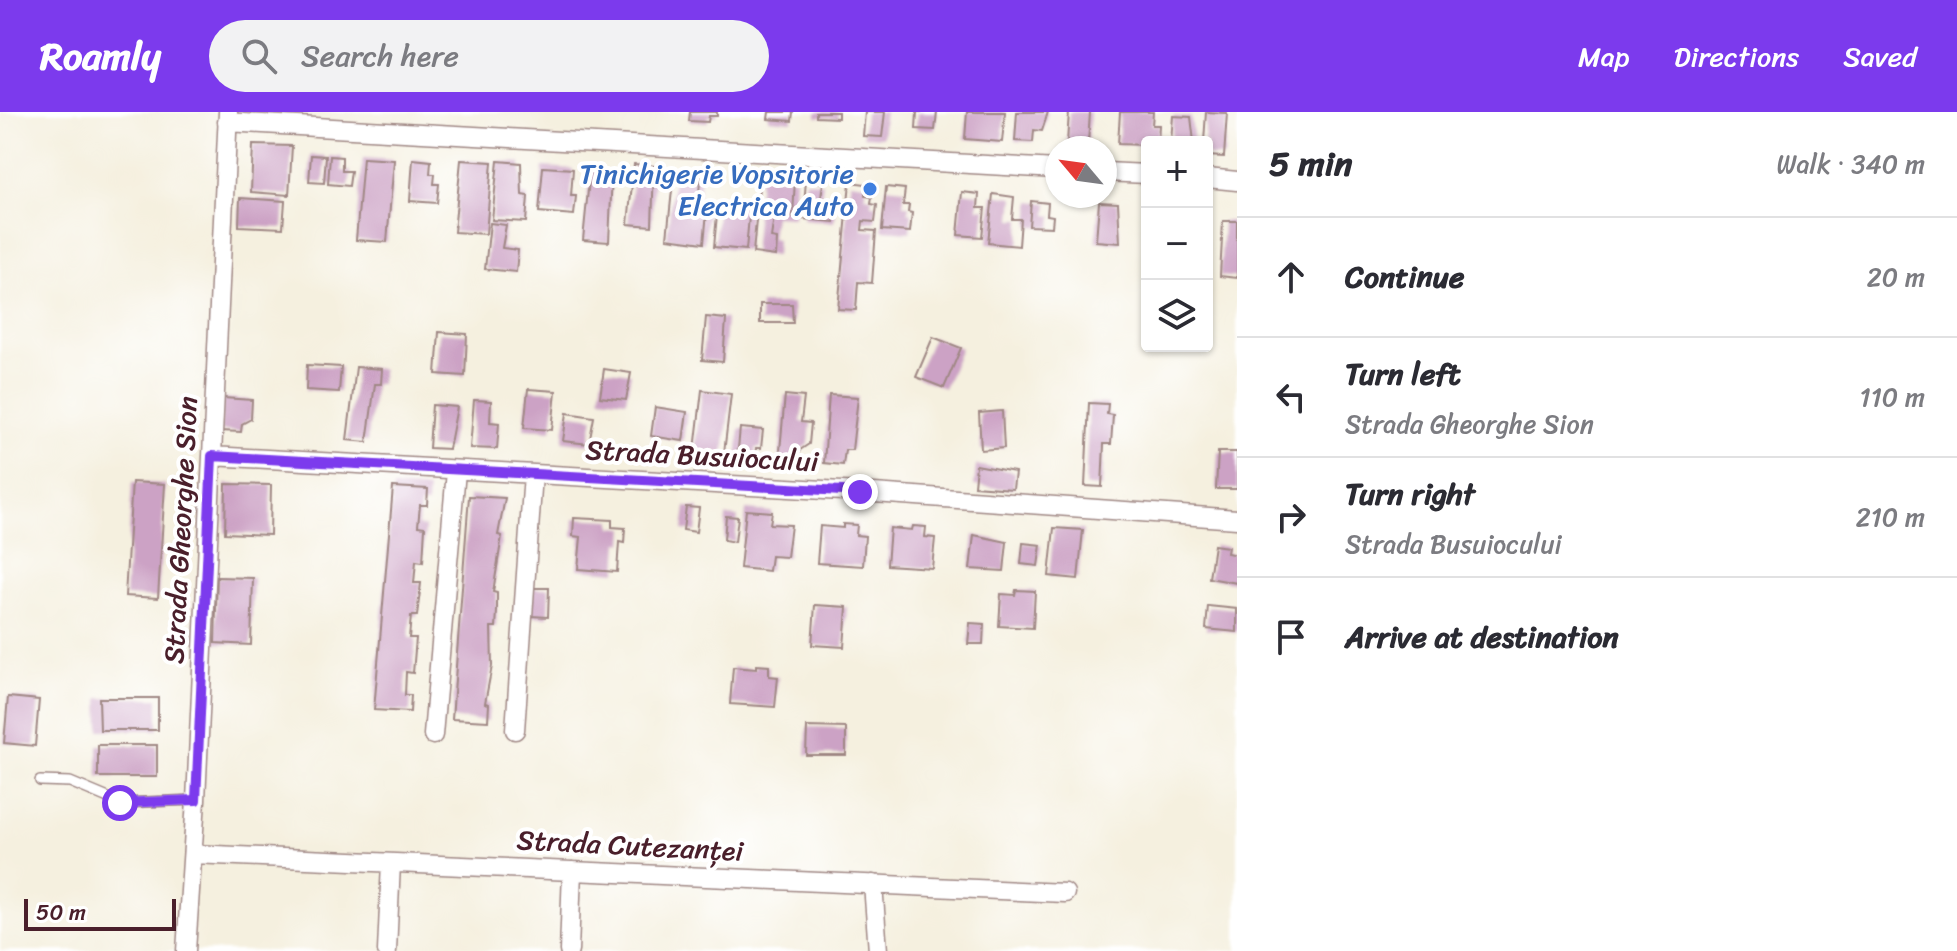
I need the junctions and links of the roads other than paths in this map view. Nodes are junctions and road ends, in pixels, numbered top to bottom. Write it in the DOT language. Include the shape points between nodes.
graph roads {
  1 [pos="227,117"];
  2 [pos="1045,168"];
  3 [pos="1117,173"];
  4 [pos="1141,174"];
  5 [pos="1213,179"];
  6 [pos="1237,181"];
  7 [pos="212,456"];
  8 [pos="456,471"];
  9 [pos="533,474"];
  10 [pos="1237,519"];
  11 [pos="515,730"];
  12 [pos="433,735"];
  13 [pos="40,781"];
  14 [pos="196,800"];
  15 [pos="193,854"];
  16 [pos="391,863"];
  17 [pos="572,871"];
  18 [pos="873,884"];
  19 [pos="1065,893"];
  20 [pos="186,951"];
  21 [pos="387,951"];
  22 [pos="569,951"];
  23 [pos="878,951"];
  1 -- 2 [label="street"];
  1 -- 7 [label="street, Strada Gheorghe Sion"];
  3 -- 4 [label="street"];
  5 -- 6 [label="street"];
  7 -- 8 [label="street, Strada Busuiocului"];
  7 -- 14 [label="street, Strada Gheorghe Sion"];
  8 -- 9 [label="street, Strada Busuiocului"];
  8 -- 12 [label="street"];
  9 -- 10 [label="street, Strada Busuiocului"];
  9 -- 11 [label="street"];
  13 -- 14 [label="lane" via="70,782 120,803"];
  14 -- 15 [label="street, Strada Gheorghe Sion"];
  15 -- 16 [label="street, Strada Cutezanței"];
  15 -- 20 [label="street, Strada Gheorghe Sion"];
  16 -- 17 [label="street, Strada Cutezanței"];
  16 -- 21 [label="street"];
  17 -- 18 [label="street, Strada Cutezanței"];
  17 -- 22 [label="street"];
  18 -- 19 [label="street, Strada Cutezanței"];
  18 -- 23 [label="street"];
}
